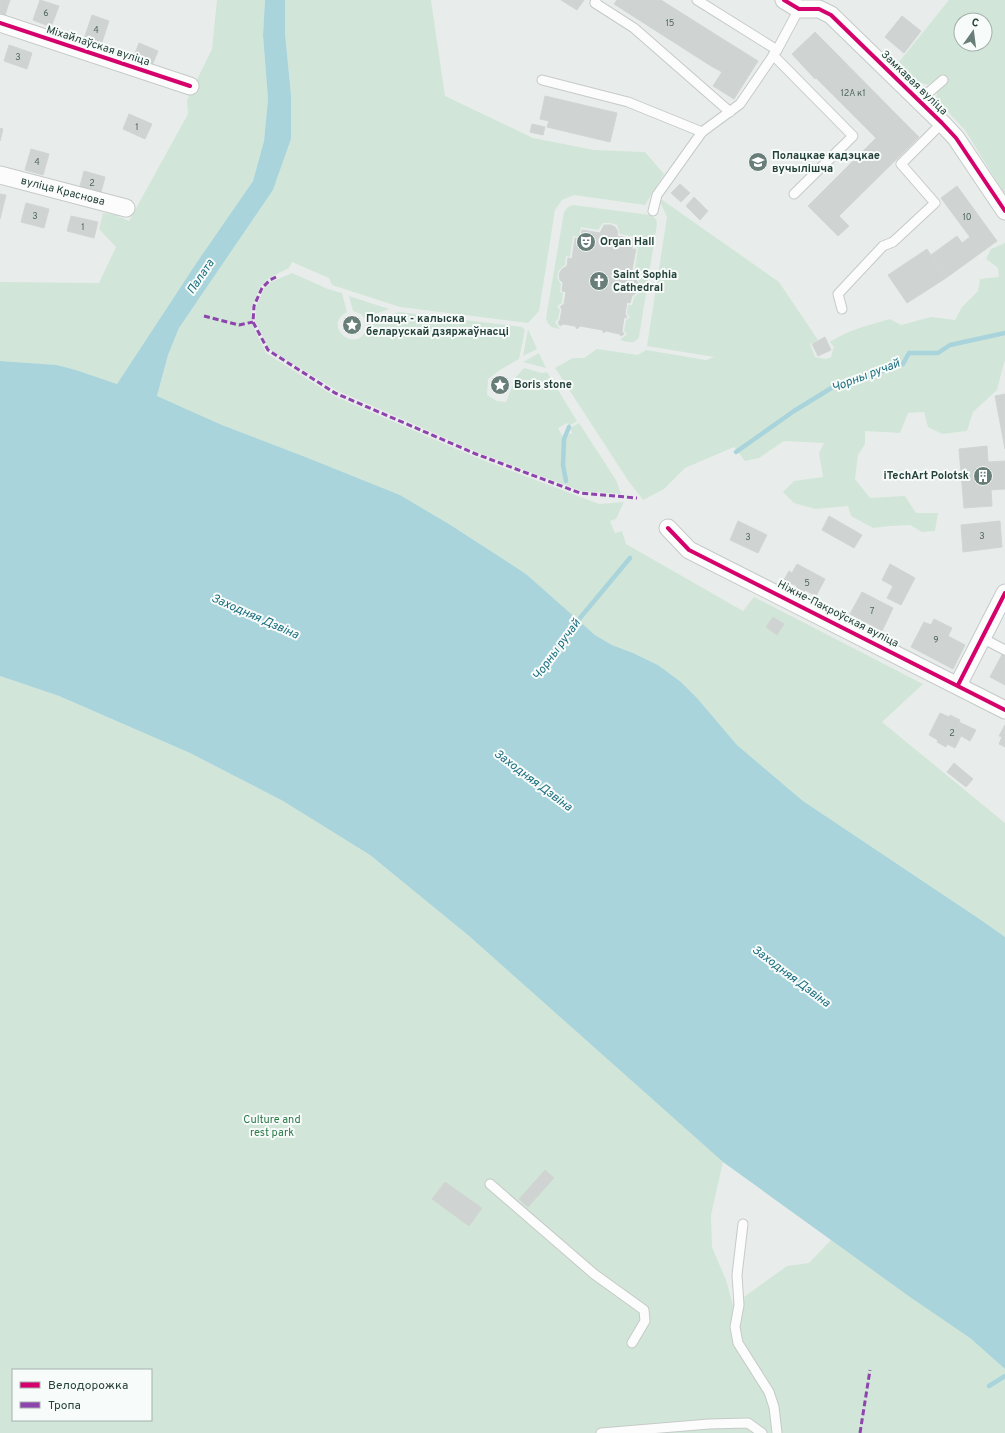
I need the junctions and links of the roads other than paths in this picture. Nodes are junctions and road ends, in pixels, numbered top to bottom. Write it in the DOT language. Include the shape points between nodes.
graph roads {
  1 [pos="596,0"];
  2 [pos="697,0"];
  3 [pos="792,4"];
  4 [pos="821,4"];
  5 [pos="0,23"];
  6 [pos="775,53"];
  7 [pos="542,80"];
  8 [pos="943,80"];
  9 [pos="190,86"];
  10 [pos="920,100"];
  11 [pos="730,112"];
  12 [pos="942,123"];
  13 [pos="702,132"];
  14 [pos="0,175"];
  15 [pos="794,194"];
  16 [pos="126,208"];
  17 [pos="653,211"];
  18 [pos="1005,211"];
  19 [pos="842,309"];
  20 [pos="668,528"];
  21 [pos="1005,593"];
  22 [pos="982,638"];
  23 [pos="1005,650"];
  24 [pos="958,685"];
  25 [pos="1005,710"];
  26 [pos="490,1184"];
  27 [pos="743,1224"];
  28 [pos="632,1343"];
  29 [pos="625,1432"];
  30 [pos="602,1433"];
  31 [pos="762,1433"];
  32 [pos="777,1433"];
  1 -- 11 [label="lane" via="594,3 634,28"];
  2 -- 6 [label="lane"];
  3 -- 4 [label="street, Замкавая вуліца"];
  3 -- 6 [label="lane"];
  4 -- 10 [label="street, Замкавая вуліца"];
  5 -- 9 [label="street, Міхайлаўская вуліца"];
  6 -- 11 [label="lane" via="740,104"];
  6 -- 15 [label="lane" via="853,136"];
  7 -- 13 [label="lane" via="628,102"];
  8 -- 10 [label="lane"];
  10 -- 12 [label="street, Замкавая вуліца"];
  11 -- 13 [label="lane"];
  12 -- 18 [label="street, Замкавая вуліца" via="956,138"];
  12 -- 19 [label="lane" via="901,164 935,203 893,242 883,246 838,294"];
  13 -- 17 [label="lane" via="657,195"];
  14 -- 16 [label="street, вуліца Краснова"];
  20 -- 24 [label="street, Ніжне-Пакроўская вуліца" via="689,550"];
  21 -- 22 [label="street"];
  22 -- 23 [label="lane"];
  22 -- 24 [label="street"];
  24 -- 25 [label="street, Ніжне-Пакроўская вуліца"];
  26 -- 28 [label="lane" via="594,1274 644,1310 645,1321"];
  27 -- 32 [label="lane" via="737,1275 739,1305 735,1327 738,1344 769,1392 774,1407"];
  29 -- 30 [label="lane"];
  29 -- 31 [label="lane" via="748,1423"];
}
